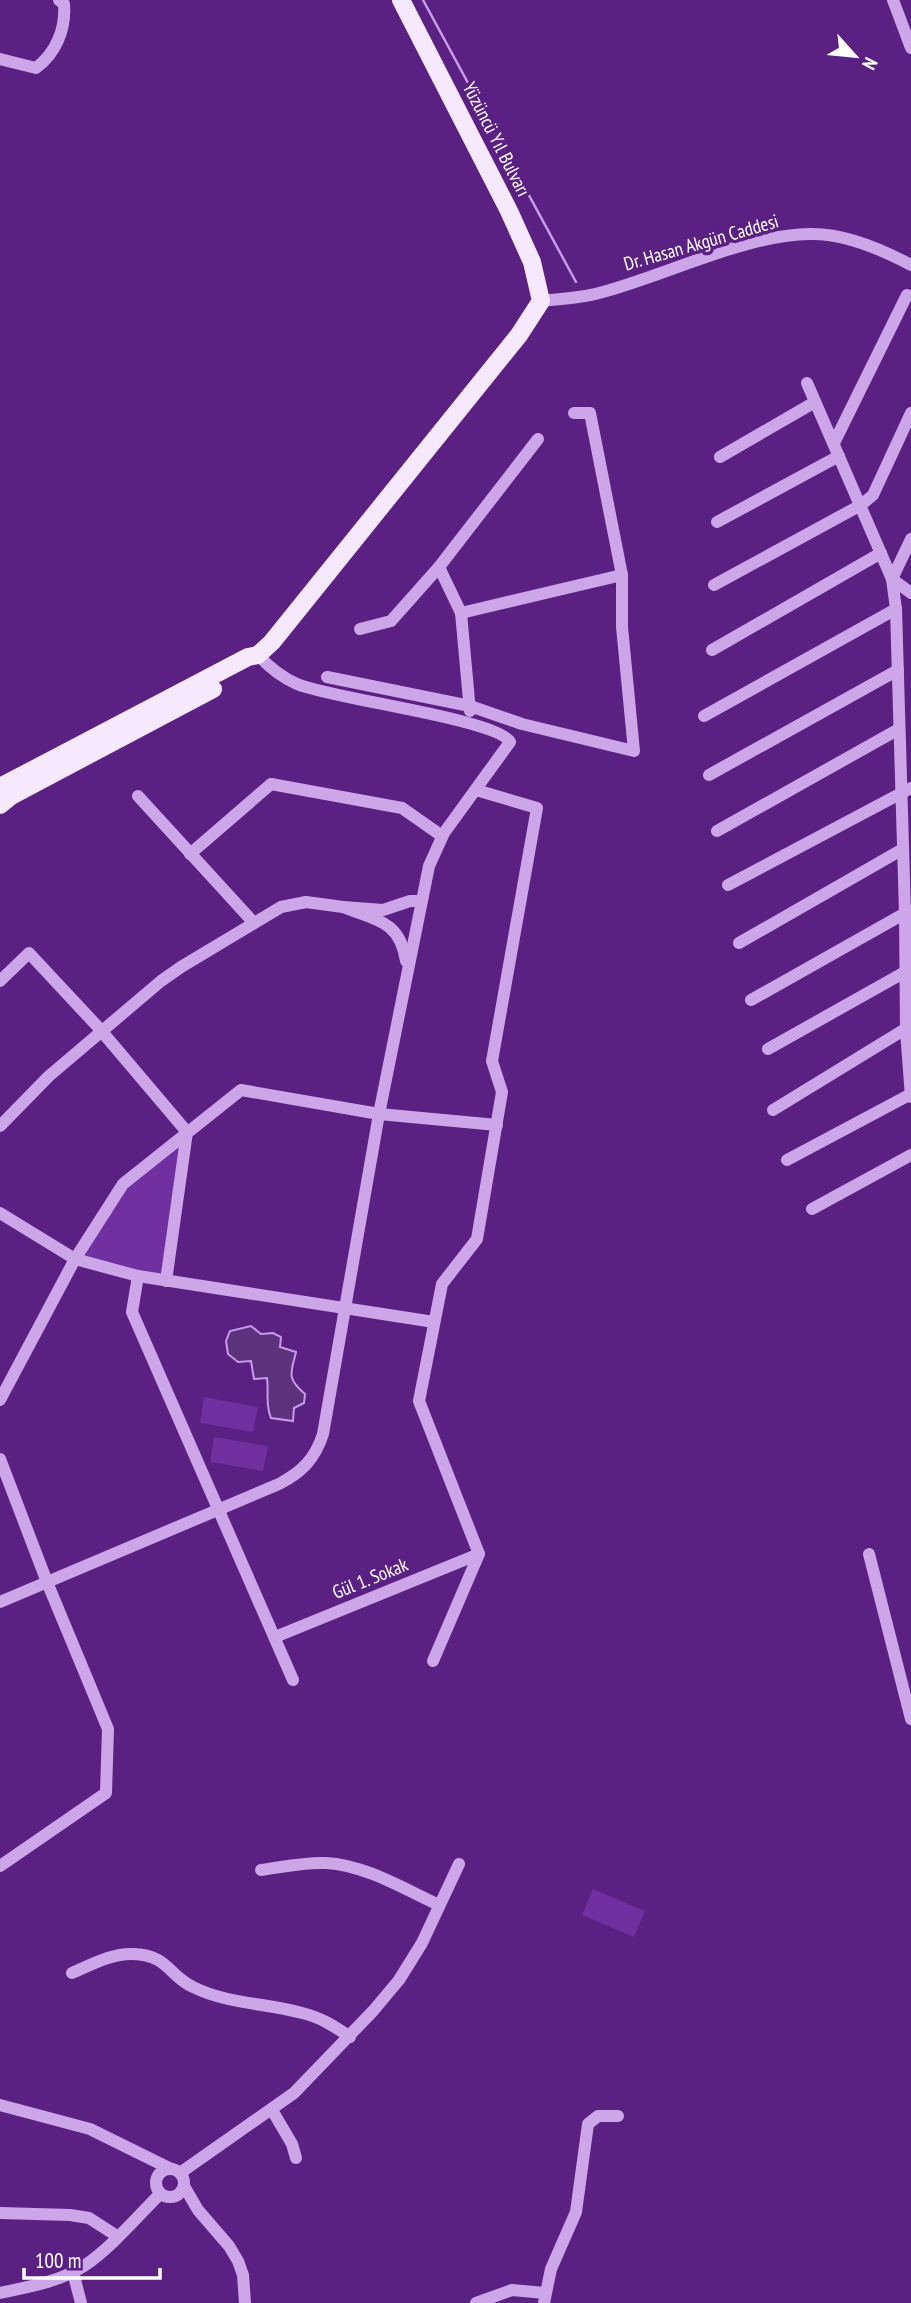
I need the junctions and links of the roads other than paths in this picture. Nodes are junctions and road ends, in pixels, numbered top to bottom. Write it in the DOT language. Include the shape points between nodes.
graph roads {
  1 [pos="59,0"];
  2 [pos="401,0"];
  3 [pos="894,0"];
  4 [pos="911,48"];
  5 [pos="0,59"];
  6 [pos="911,265"];
  7 [pos="907,295"];
  8 [pos="541,301"];
  9 [pos="807,383"];
  10 [pos="815,402"];
  11 [pos="574,413"];
  12 [pos="911,413"];
  13 [pos="538,439"];
  14 [pos="834,443"];
  15 [pos="839,456"];
  16 [pos="720,457"];
  17 [pos="861,505"];
  18 [pos="717,522"];
  19 [pos="911,539"];
  20 [pos="881,553"];
  21 [pos="439,567"];
  22 [pos="622,575"];
  23 [pos="892,579"];
  24 [pos="714,586"];
  25 [pos="911,593"];
  26 [pos="896,609"];
  27 [pos="461,613"];
  28 [pos="360,629"];
  29 [pos="712,650"];
  30 [pos="258,654"];
  31 [pos="898,670"];
  32 [pos="327,677"];
  33 [pos="470,706"];
  34 [pos="704,716"];
  35 [pos="468,722"];
  36 [pos="899,729"];
  37 [pos="709,775"];
  38 [pos="0,787"];
  39 [pos="476,790"];
  40 [pos="906,791"];
  41 [pos="138,796"];
  42 [pos="0,805"];
  43 [pos="717,831"];
  44 [pos="442,836"];
  45 [pos="903,849"];
  46 [pos="190,853"];
  47 [pos="728,885"];
  48 [pos="421,901"];
  49 [pos="343,906"];
  50 [pos="908,911"];
  51 [pos="418,915"];
  52 [pos="254,923"];
  53 [pos="388,924"];
  54 [pos="739,943"];
  55 [pos="407,967"];
  56 [pos="905,972"];
  57 [pos="0,981"];
  58 [pos="751,1000"];
  59 [pos="909,1028"];
  60 [pos="101,1031"];
  61 [pos="768,1049"];
  62 [pos="911,1096"];
  63 [pos="773,1110"];
  64 [pos="379,1114"];
  65 [pos="497,1125"];
  66 [pos="0,1126"];
  67 [pos="187,1132"];
  68 [pos="911,1155"];
  69 [pos="787,1160"];
  70 [pos="813,1209"];
  71 [pos="0,1213"];
  72 [pos="75,1259"];
  73 [pos="138,1276"];
  74 [pos="166,1281"];
  75 [pos="345,1310"];
  76 [pos="434,1322"];
  77 [pos="0,1400"];
  78 [pos="0,1460"];
  79 [pos="220,1509"];
  80 [pos="479,1554"];
  81 [pos="869,1554"];
  82 [pos="47,1582"];
  83 [pos="0,1602"];
  84 [pos="275,1637"];
  85 [pos="433,1661"];
  86 [pos="293,1680"];
  87 [pos="908,1690"];
  88 [pos="911,1719"];
  89 [pos="459,1864"];
  90 [pos="0,1866"];
  91 [pos="261,1870"];
  92 [pos="439,1905"];
  93 [pos="72,1973"];
  94 [pos="350,2037"];
  95 [pos="0,2105"];
  96 [pos="272,2110"];
  97 [pos="618,2116"];
  98 [pos="132,2151"];
  99 [pos="296,2158"];
  100 [pos="176,2171"];
  101 [pos="158,2191"];
  102 [pos="179,2191"];
  103 [pos="0,2213"];
  104 [pos="117,2236"];
  105 [pos="72,2272"];
  106 [pos="0,2293"];
  107 [pos="545,2298"];
  108 [pos="81,2303"];
  109 [pos="245,2303"];
  110 [pos="476,2303"];
  1 -- 5 [label="street" via="64,4 65,19 48,59 36,68"];
  2 -- 8 [label="main road, Yüzüncü Yıl Bulvarı" via="533,262"];
  3 -- 4 [label="street"];
  6 -- 8 [label="street, Dr. Hasan Akgün Caddesi" via="837,237 811,233 780,236 597,294"];
  7 -- 14 [label="street"];
  8 -- 30 [label="main road" via="376,514"];
  9 -- 10 [label="street"];
  10 -- 14 [label="street"];
  10 -- 16 [label="street"];
  11 -- 22 [label="street" via="590,412"];
  12 -- 17 [label="street" via="873,495"];
  13 -- 21 [label="street"];
  14 -- 15 [label="street"];
  15 -- 17 [label="street"];
  15 -- 18 [label="street"];
  17 -- 20 [label="street"];
  17 -- 24 [label="street"];
  19 -- 23 [label="street"];
  20 -- 23 [label="street"];
  20 -- 29 [label="street"];
  21 -- 27 [label="street"];
  21 -- 28 [label="street" via="391,621"];
  22 -- 27 [label="street"];
  22 -- 33 [label="street" via="622,627 634,751"];
  23 -- 25 [label="street"];
  23 -- 26 [label="street"];
  26 -- 31 [label="street"];
  26 -- 34 [label="street"];
  27 -- 33 [label="street"];
  30 -- 35 [label="street" via="270,668 296,683 326,693"];
  30 -- 38 [label="main road"];
  30 -- 42 [label="main road" via="256,664 248,670"];
  31 -- 36 [label="street"];
  31 -- 37 [label="street"];
  32 -- 33 [label="street"];
  33 -- 35 [label="street"];
  35 -- 39 [label="street" via="506,736 510,742"];
  36 -- 40 [label="street"];
  36 -- 43 [label="street"];
  39 -- 44 [label="street"];
  39 -- 65 [label="street" via="537,808 492,1061 502,1092"];
  40 -- 45 [label="street"];
  40 -- 47 [label="street"];
  41 -- 46 [label="street"];
  44 -- 46 [label="street" via="402,808 271,784"];
  44 -- 48 [label="street"];
  45 -- 50 [label="street"];
  45 -- 54 [label="street"];
  46 -- 52 [label="street"];
  48 -- 49 [label="street" via="383,910"];
  48 -- 51 [label="street"];
  49 -- 52 [label="street" via="294,903"];
  49 -- 53 [label="street"];
  50 -- 56 [label="street"];
  50 -- 58 [label="street"];
  51 -- 53 [label="street" via="403,929"];
  51 -- 55 [label="street"];
  52 -- 60 [label="street" via="160,981"];
  53 -- 55 [label="street" via="404,947"];
  55 -- 64 [label="street"];
  56 -- 59 [label="street"];
  56 -- 61 [label="street"];
  57 -- 60 [label="street" via="29,953"];
  59 -- 62 [label="street"];
  59 -- 63 [label="street"];
  60 -- 66 [label="street"];
  60 -- 67 [label="street"];
  62 -- 69 [label="street"];
  64 -- 65 [label="street"];
  64 -- 67 [label="street" via="241,1090"];
  64 -- 75 [label="street"];
  65 -- 76 [label="street" via="477,1239 442,1284"];
  67 -- 72 [label="street" via="123,1184"];
  67 -- 74 [label="street"];
  68 -- 70 [label="street"];
  71 -- 72 [label="street"];
  72 -- 73 [label="street"];
  72 -- 77 [label="street"];
  73 -- 74 [label="street"];
  73 -- 79 [label="street" via="132,1312"];
  74 -- 75 [label="street"];
  75 -- 76 [label="street"];
  75 -- 79 [label="street" via="323,1434 312,1460 289,1479"];
  76 -- 80 [label="street" via="419,1401"];
  78 -- 82 [label="street"];
  79 -- 82 [label="street"];
  79 -- 84 [label="street"];
  80 -- 84 [label="street, Gül 1. Sokak"];
  80 -- 85 [label="street"];
  81 -- 87 [label="street"];
  82 -- 83 [label="street"];
  82 -- 90 [label="street" via="107,1729 106,1793"];
  84 -- 86 [label="street"];
  87 -- 88 [label="street"];
  89 -- 92 [label="street"];
  91 -- 92 [label="street" via="328,1863"];
  92 -- 94 [label="street" via="399,1980"];
  93 -- 94 [label="street" via="109,1957 133,1954 160,1960 192,1987 314,2016"];
  94 -- 96 [label="street"];
  95 -- 98 [label="street" via="90,2129"];
  96 -- 99 [label="street"];
  96 -- 100 [label="street"];
  97 -- 107 [label="street" via="598,2116 588,2123 576,2212 551,2269"];
  98 -- 100 [label="street"];
  98 -- 101 [label="street" via="150,2171"];
  100 -- 101 [label="street" via="159,2174"];
  100 -- 102 [label="street"];
  101 -- 102 [label="street" via="166,2197"];
  101 -- 104 [label="street"];
  102 -- 109 [label="street" via="238,2261"];
  103 -- 104 [label="street" via="89,2218"];
  104 -- 105 [label="street"];
  105 -- 106 [label="street"];
  105 -- 108 [label="street"];
  107 -- 110 [label="street" via="512,2290"];
}
